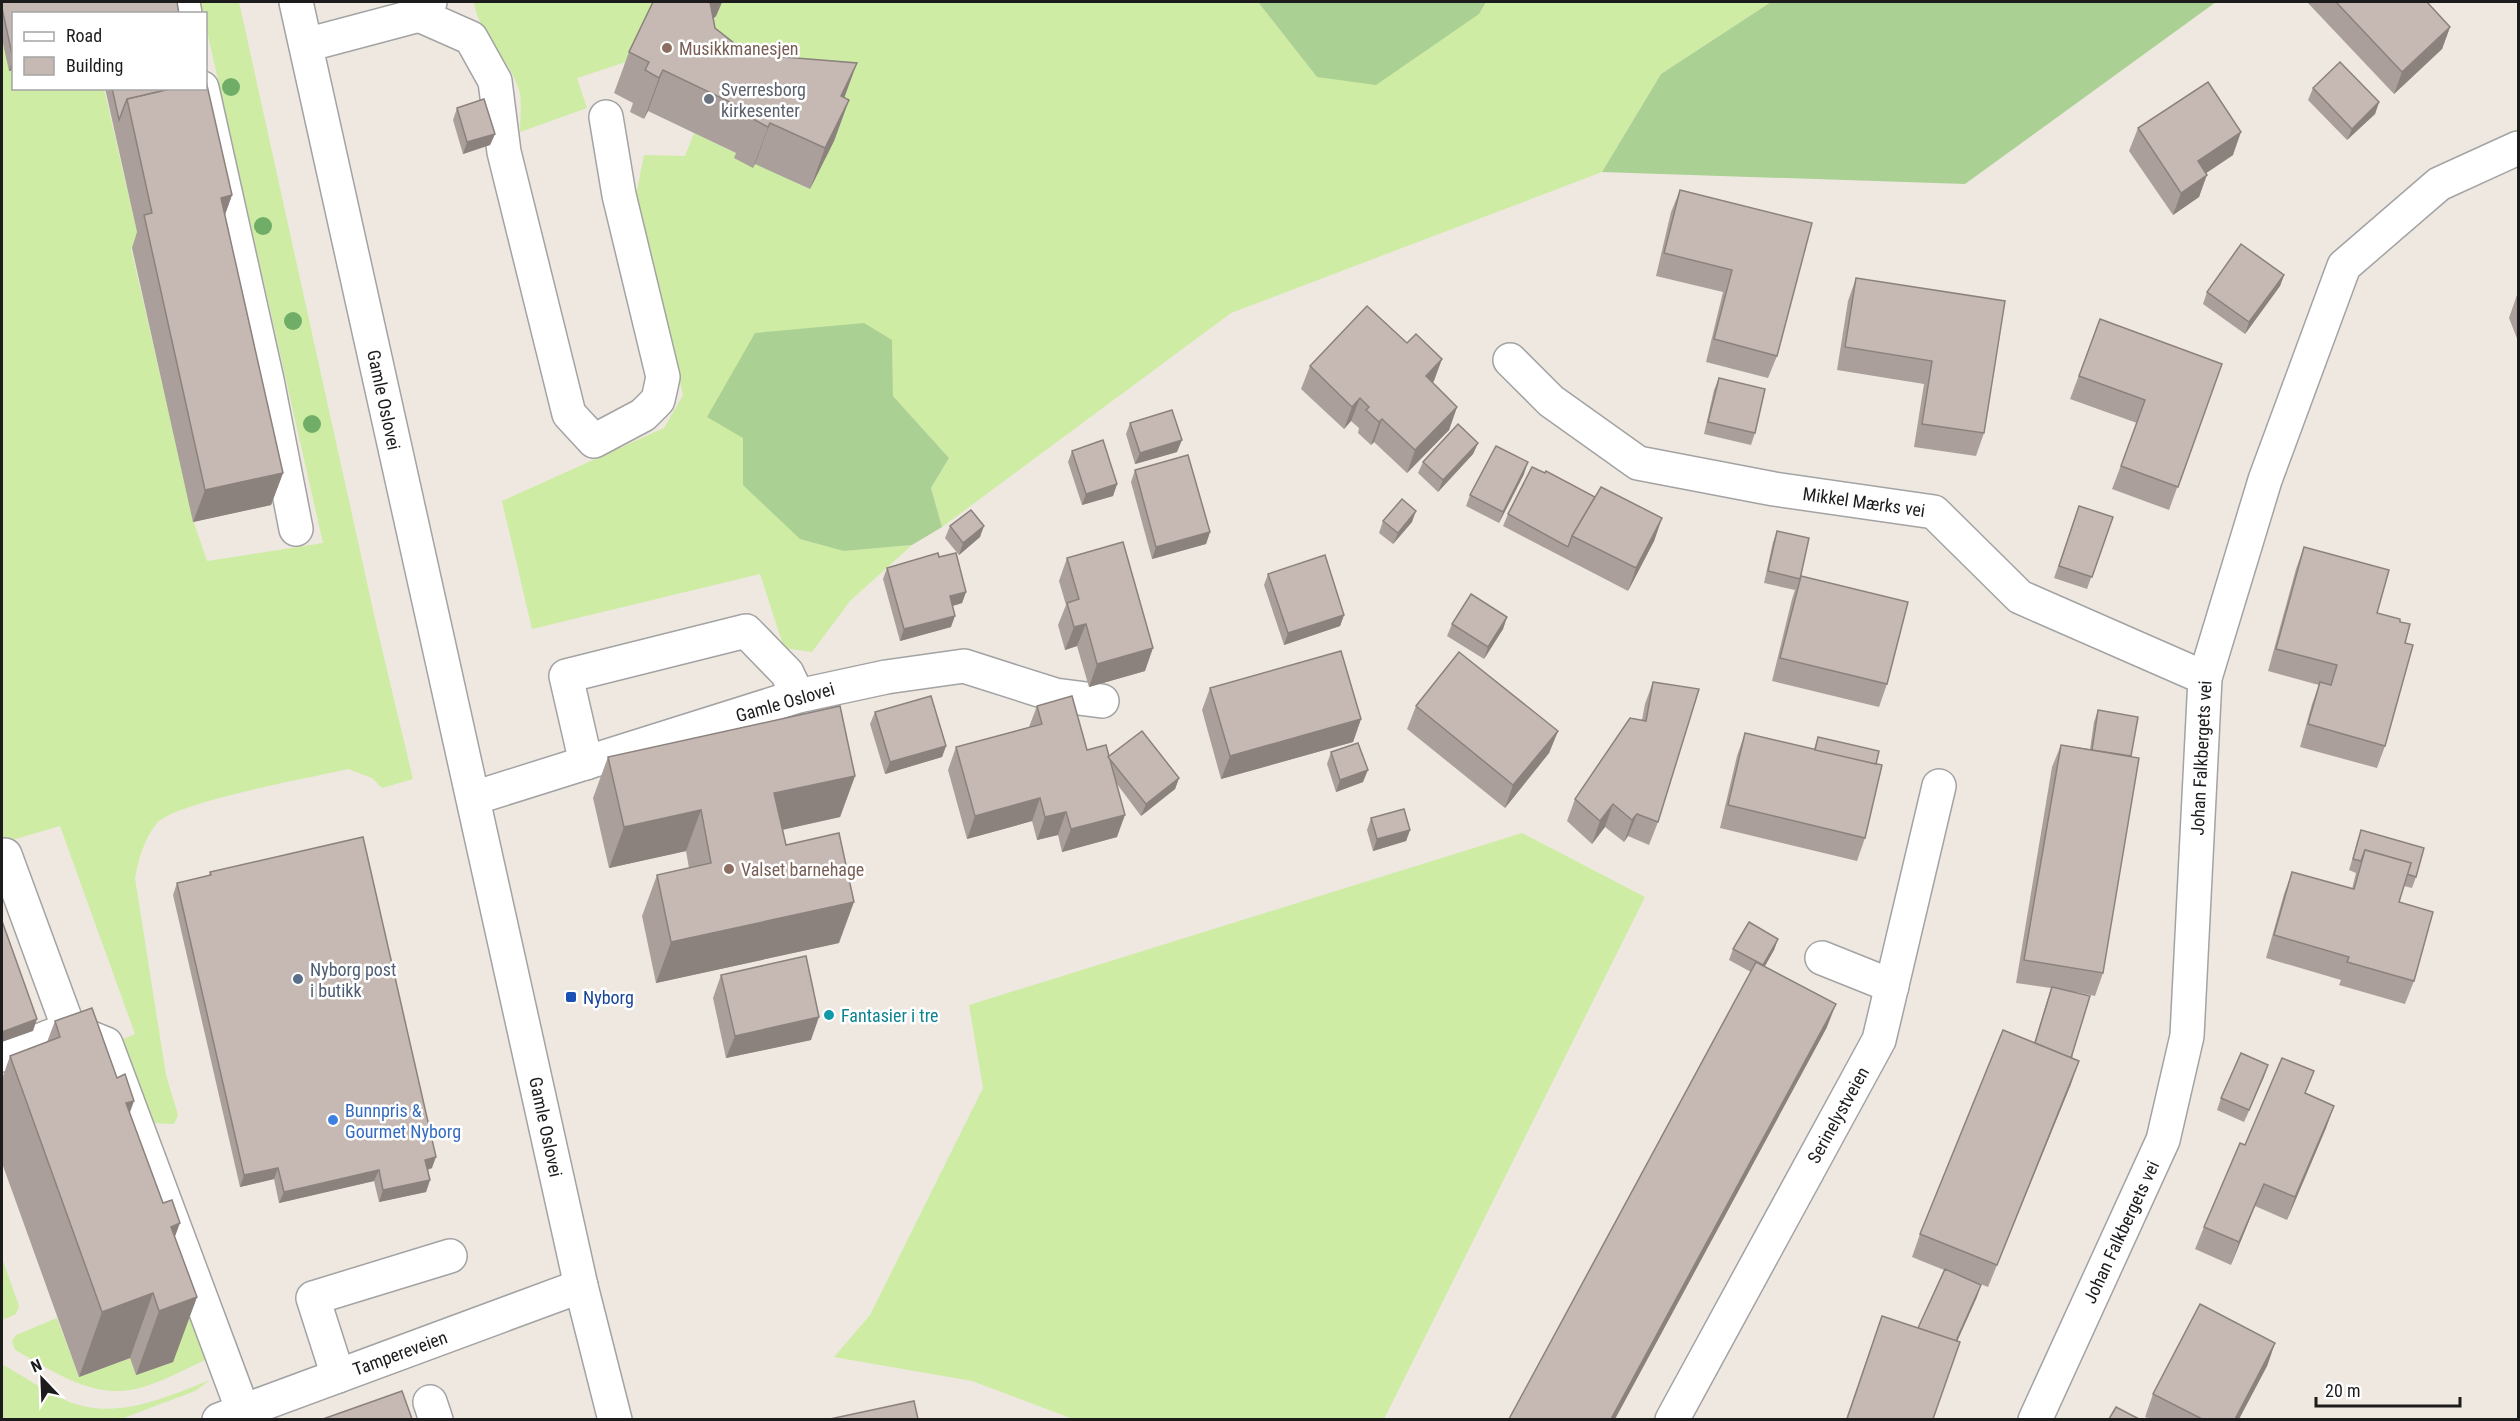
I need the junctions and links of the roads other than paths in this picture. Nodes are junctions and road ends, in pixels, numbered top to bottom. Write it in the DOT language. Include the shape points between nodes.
graph roads {
  1 [pos="296,2"];
  2 [pos="424,8"];
  3 [pos="306,45"];
  4 [pos="202,90"];
  5 [pos="606,117"];
  6 [pos="2518,148"];
  7 [pos="1510,360"];
  8 [pos="296,530"];
  9 [pos="2205,678"];
  10 [pos="798,696"];
  11 [pos="1102,701"];
  12 [pos="586,763"];
  13 [pos="1939,786"];
  14 [pos="474,798"];
  15 [pos="2,856"];
  16 [pos="1822,958"];
  17 [pos="1892,986"];
  18 [pos="69,1029"];
  19 [pos="2,1055"];
  20 [pos="450,1256"];
  21 [pos="581,1286"];
  22 [pos="338,1376"];
  23 [pos="251,1413"];
  24 [pos="615,1419"];
  25 [pos="1672,1419"];
  26 [pos="2035,1419"];
  1 -- 3 [label="street, Gamle Oslovei"];
  2 -- 3 [label="street"];
  2 -- 5 [label="street" via="471,38 495,81 504,152 569,414 594,441 643,416 658,400 663,376 619,195"];
  3 -- 14 [label="street, Gamle Oslovei"];
  4 -- 8 [label="street"];
  6 -- 9 [label="street, Johan Falkbergets vei" via="2439,184 2344,266 2265,480"];
  7 -- 9 [label="street, Mikkel Mærks vei" via="1551,401 1638,463 1773,489 1934,512 2020,597"];
  9 -- 26 [label="street, Johan Falkbergets vei" via="2187,1036 2166,1128"];
  10 -- 11 [label="street, Gamle Oslovei" via="886,677 964,666 1055,695"];
  10 -- 12 [label="street, Gamle Oslovei"];
  10 -- 12 [label="street" via="787,673 746,631 566,676"];
  12 -- 14 [label="street, Gamle Oslovei"];
  13 -- 17 [label="street, Serinelystveien"];
  14 -- 21 [label="street, Gamle Oslovei"];
  15 -- 18 [label="street" via="9,865"];
  16 -- 17 [label="street"];
  17 -- 25 [label="street, Serinelystveien" via="1879,1040"];
  18 -- 19 [label="street"];
  18 -- 23 [label="street" via="106,1044"];
  20 -- 22 [label="street" via="313,1298"];
  21 -- 22 [label="street, Tampereveien"];
  21 -- 24 [label="street, Gamle Oslovei"];
  22 -- 23 [label="street, Tampereveien"];
}
